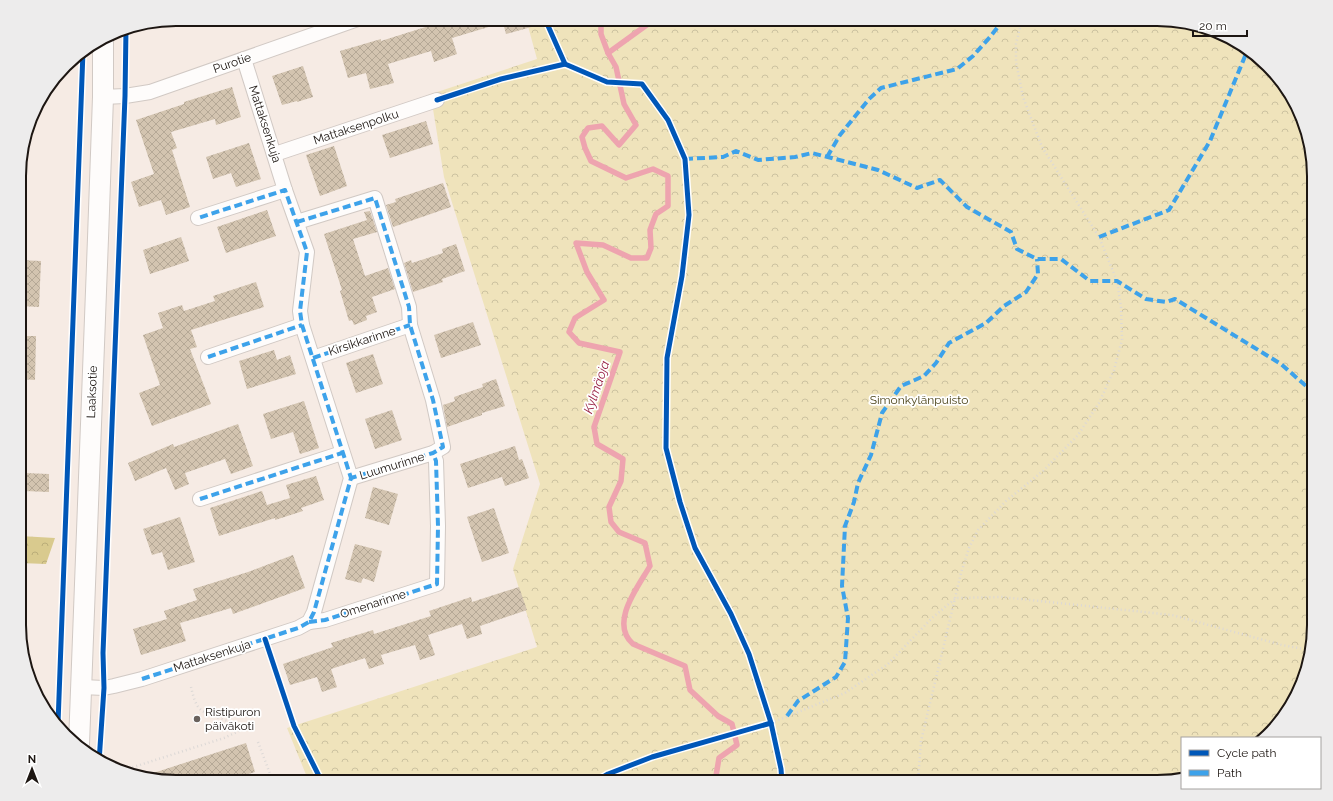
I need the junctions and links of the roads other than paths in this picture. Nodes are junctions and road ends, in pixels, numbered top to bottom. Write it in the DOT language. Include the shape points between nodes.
graph roads {
  1 [pos="338,26"];
  2 [pos="103,45"];
  3 [pos="244,59"];
  4 [pos="103,97"];
  5 [pos="438,100"];
  6 [pos="275,154"];
  7 [pos="286,190"];
  8 [pos="198,218"];
  9 [pos="297,222"];
  10 [pos="302,325"];
  11 [pos="410,325"];
  12 [pos="208,357"];
  13 [pos="313,358"];
  14 [pos="342,453"];
  15 [pos="433,453"];
  16 [pos="350,478"];
  17 [pos="200,499"];
  18 [pos="309,622"];
  19 [pos="82,687"];
  20 [pos="80,740"];
  1 -- 3 [label="street, Purotie"];
  2 -- 4 [label="main road, Laaksotie"];
  3 -- 4 [label="street, Purotie" via="150,92"];
  3 -- 6 [label="street, Mattaksenkuja"];
  4 -- 19 [label="main road, Laaksotie"];
  5 -- 6 [label="street, Mattaksenpolku"];
  6 -- 7 [label="street, Mattaksenkuja"];
  7 -- 8 [label="street"];
  7 -- 9 [label="street, Mattaksenkuja"];
  9 -- 10 [label="street, Mattaksenkuja" via="307,252 300,311"];
  9 -- 11 [label="street" via="375,198 408,307"];
  10 -- 12 [label="street"];
  10 -- 13 [label="street, Mattaksenkuja"];
  11 -- 13 [label="street, Kirsikkarinne"];
  11 -- 15 [label="street" via="433,400 443,447"];
  13 -- 14 [label="street, Mattaksenkuja"];
  14 -- 16 [label="street, Mattaksenkuja"];
  14 -- 17 [label="street"];
  15 -- 16 [label="street, Luumurinne"];
  15 -- 18 [label="street, Omenarinne" via="436,461 437,584 325,620"];
  16 -- 18 [label="street" via="314,612"];
  18 -- 19 [label="street, Mattaksenkuja" via="298,628 142,679 104,688"];
  19 -- 20 [label="main road, Laaksotie"];
}
